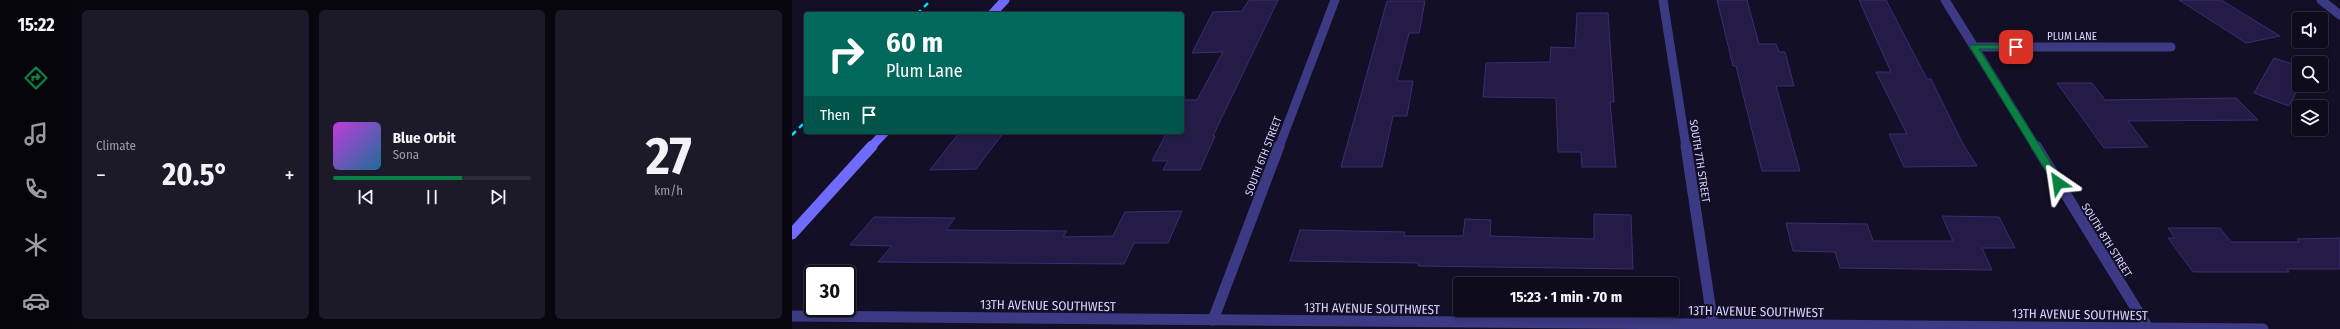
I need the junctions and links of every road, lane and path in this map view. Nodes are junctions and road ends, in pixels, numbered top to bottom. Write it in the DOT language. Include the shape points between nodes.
graph roads {
  1 [pos="1005,0"];
  2 [pos="1334,0"];
  3 [pos="1663,0"];
  4 [pos="1945,0"];
  5 [pos="2321,0"];
  6 [pos="994,12"];
  7 [pos="2340,16"];
  8 [pos="1974,47"];
  9 [pos="2171,47"];
  10 [pos="883,134"];
  11 [pos="792,234"];
  12 [pos="792,316"];
  13 [pos="1213,320"];
  14 [pos="1713,325"];
  15 [pos="2148,328"];
  16 [pos="2263,329"];
  1 -- 6 [label="main road"];
  2 -- 13 [label="street, SOUTH 6TH STREET"];
  3 -- 14 [label="street, SOUTH 7TH STREET"];
  4 -- 8 [label="street, SOUTH 8TH STREET"];
  5 -- 7 [label="street"];
  8 -- 9 [label="street, PLUM LANE"];
  8 -- 15 [label="street, SOUTH 8TH STREET"];
  10 -- 11 [label="main road"];
  12 -- 13 [label="street, 13TH AVENUE SOUTHWEST"];
  13 -- 14 [label="street, 13TH AVENUE SOUTHWEST"];
  14 -- 15 [label="street, 13TH AVENUE SOUTHWEST"];
  15 -- 16 [label="street, 13TH AVENUE SOUTHWEST"];
}
